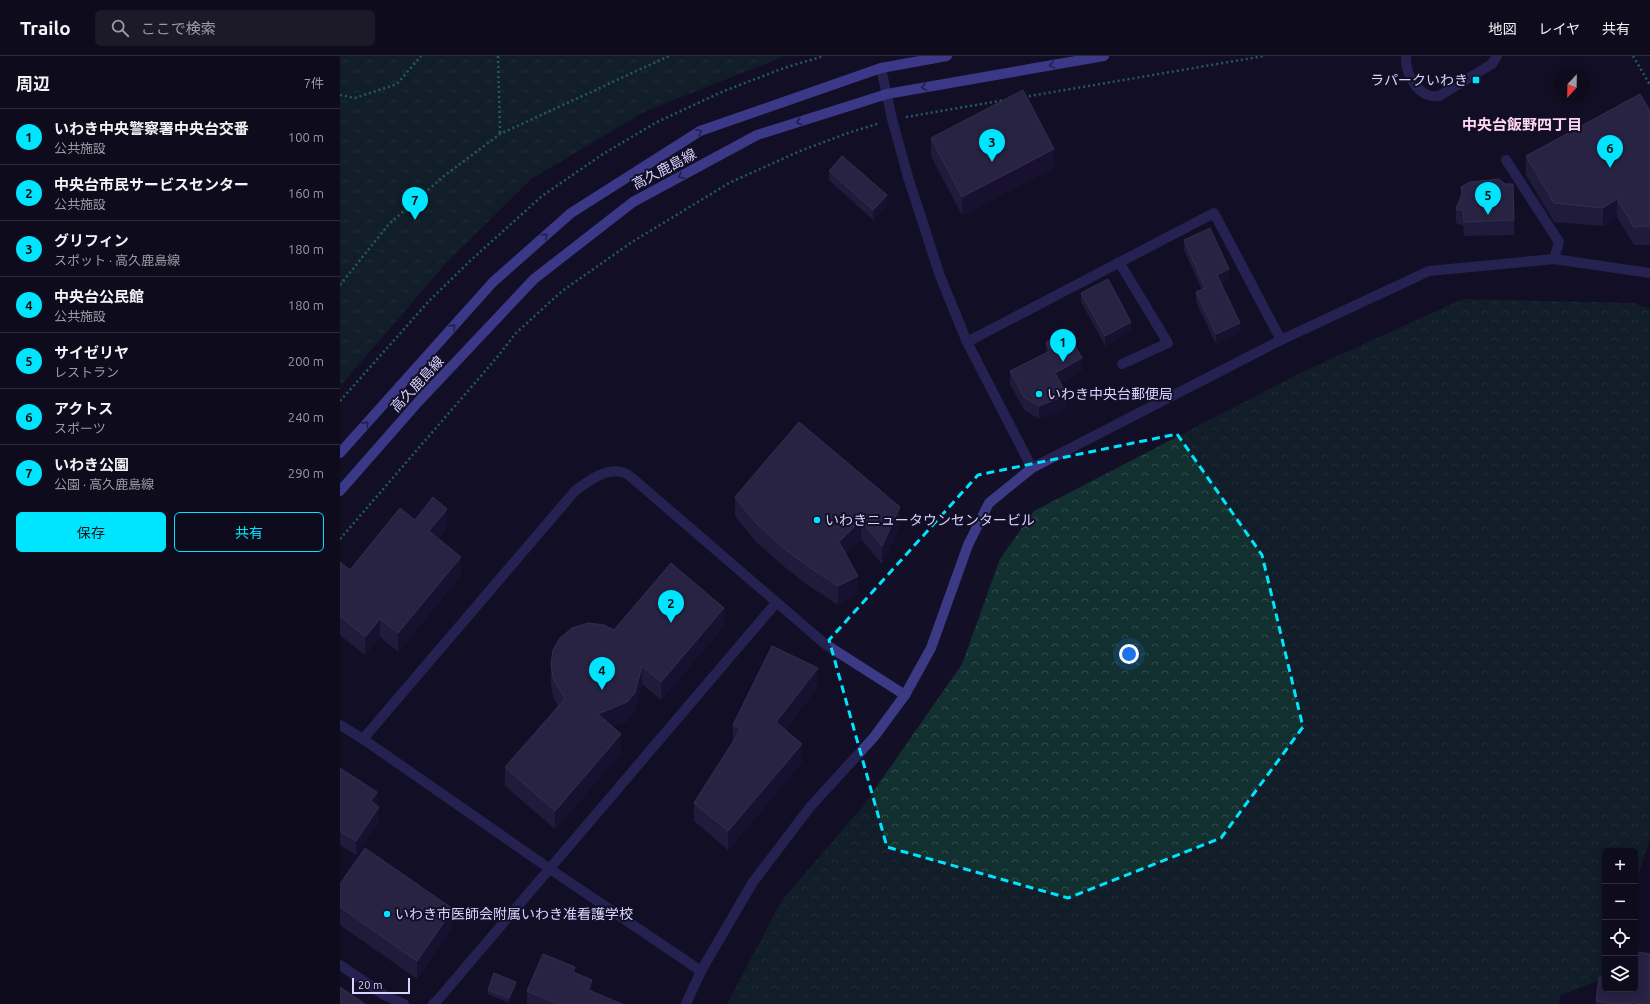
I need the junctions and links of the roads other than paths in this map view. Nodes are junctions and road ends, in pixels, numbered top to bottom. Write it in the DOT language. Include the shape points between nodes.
graph roads {
  1 [pos="947,56"];
  2 [pos="1104,56"];
  3 [pos="1406,56"];
  4 [pos="1497,56"];
  5 [pos="881,68"];
  6 [pos="887,94"];
  7 [pos="1506,160"];
  8 [pos="1554,259"];
  9 [pos="1119,262"];
  10 [pos="1650,273"];
  11 [pos="1281,340"];
  12 [pos="967,342"];
  13 [pos="1122,364"];
  14 [pos="340,453"];
  15 [pos="1032,468"];
  16 [pos="340,491"];
  17 [pos="776,603"];
  18 [pos="905,695"];
  19 [pos="340,725"];
  20 [pos="363,739"];
  21 [pos="550,869"];
  22 [pos="340,965"];
  23 [pos="701,971"];
  24 [pos="404,1004"];
  25 [pos="433,1004"];
  26 [pos="686,1004"];
  1 -- 5 [label="main road, 高久鹿島線"];
  2 -- 6 [label="main road, 高久鹿島線, one-way"];
  3 -- 4 [label="street" via="1406,65 1416,86 1432,97 1439,96 1492,64"];
  5 -- 6 [label="street"];
  14 -- 5 [label="main road, 高久鹿島線, one-way" via="493,282 571,213 700,131"];
  6 -- 12 [label="street" via="926,238"];
  6 -- 16 [label="main road, 高久鹿島線, one-way" via="757,135 633,202 534,279 419,401"];
  7 -- 8 [label="street" via="1559,242"];
  8 -- 10 [label="street"];
  8 -- 11 [label="street" via="1429,271"];
  9 -- 11 [label="street" via="1214,213"];
  9 -- 12 [label="street"];
  9 -- 13 [label="street" via="1168,343"];
  11 -- 15 [label="street"];
  12 -- 15 [label="street"];
  15 -- 18 [label="street" via="989,503 968,545 931,648"];
  17 -- 18 [label="street" via="824,644"];
  17 -- 20 [label="street" via="638,482 624,473 602,474 575,491"];
  17 -- 21 [label="street"];
  18 -- 23 [label="street" via="874,737 810,807 753,882"];
  19 -- 20 [label="street"];
  20 -- 21 [label="street"];
  21 -- 23 [label="street"];
  21 -- 25 [label="street"];
  22 -- 24 [label="street" via="384,995"];
  23 -- 26 [label="street"];
}
